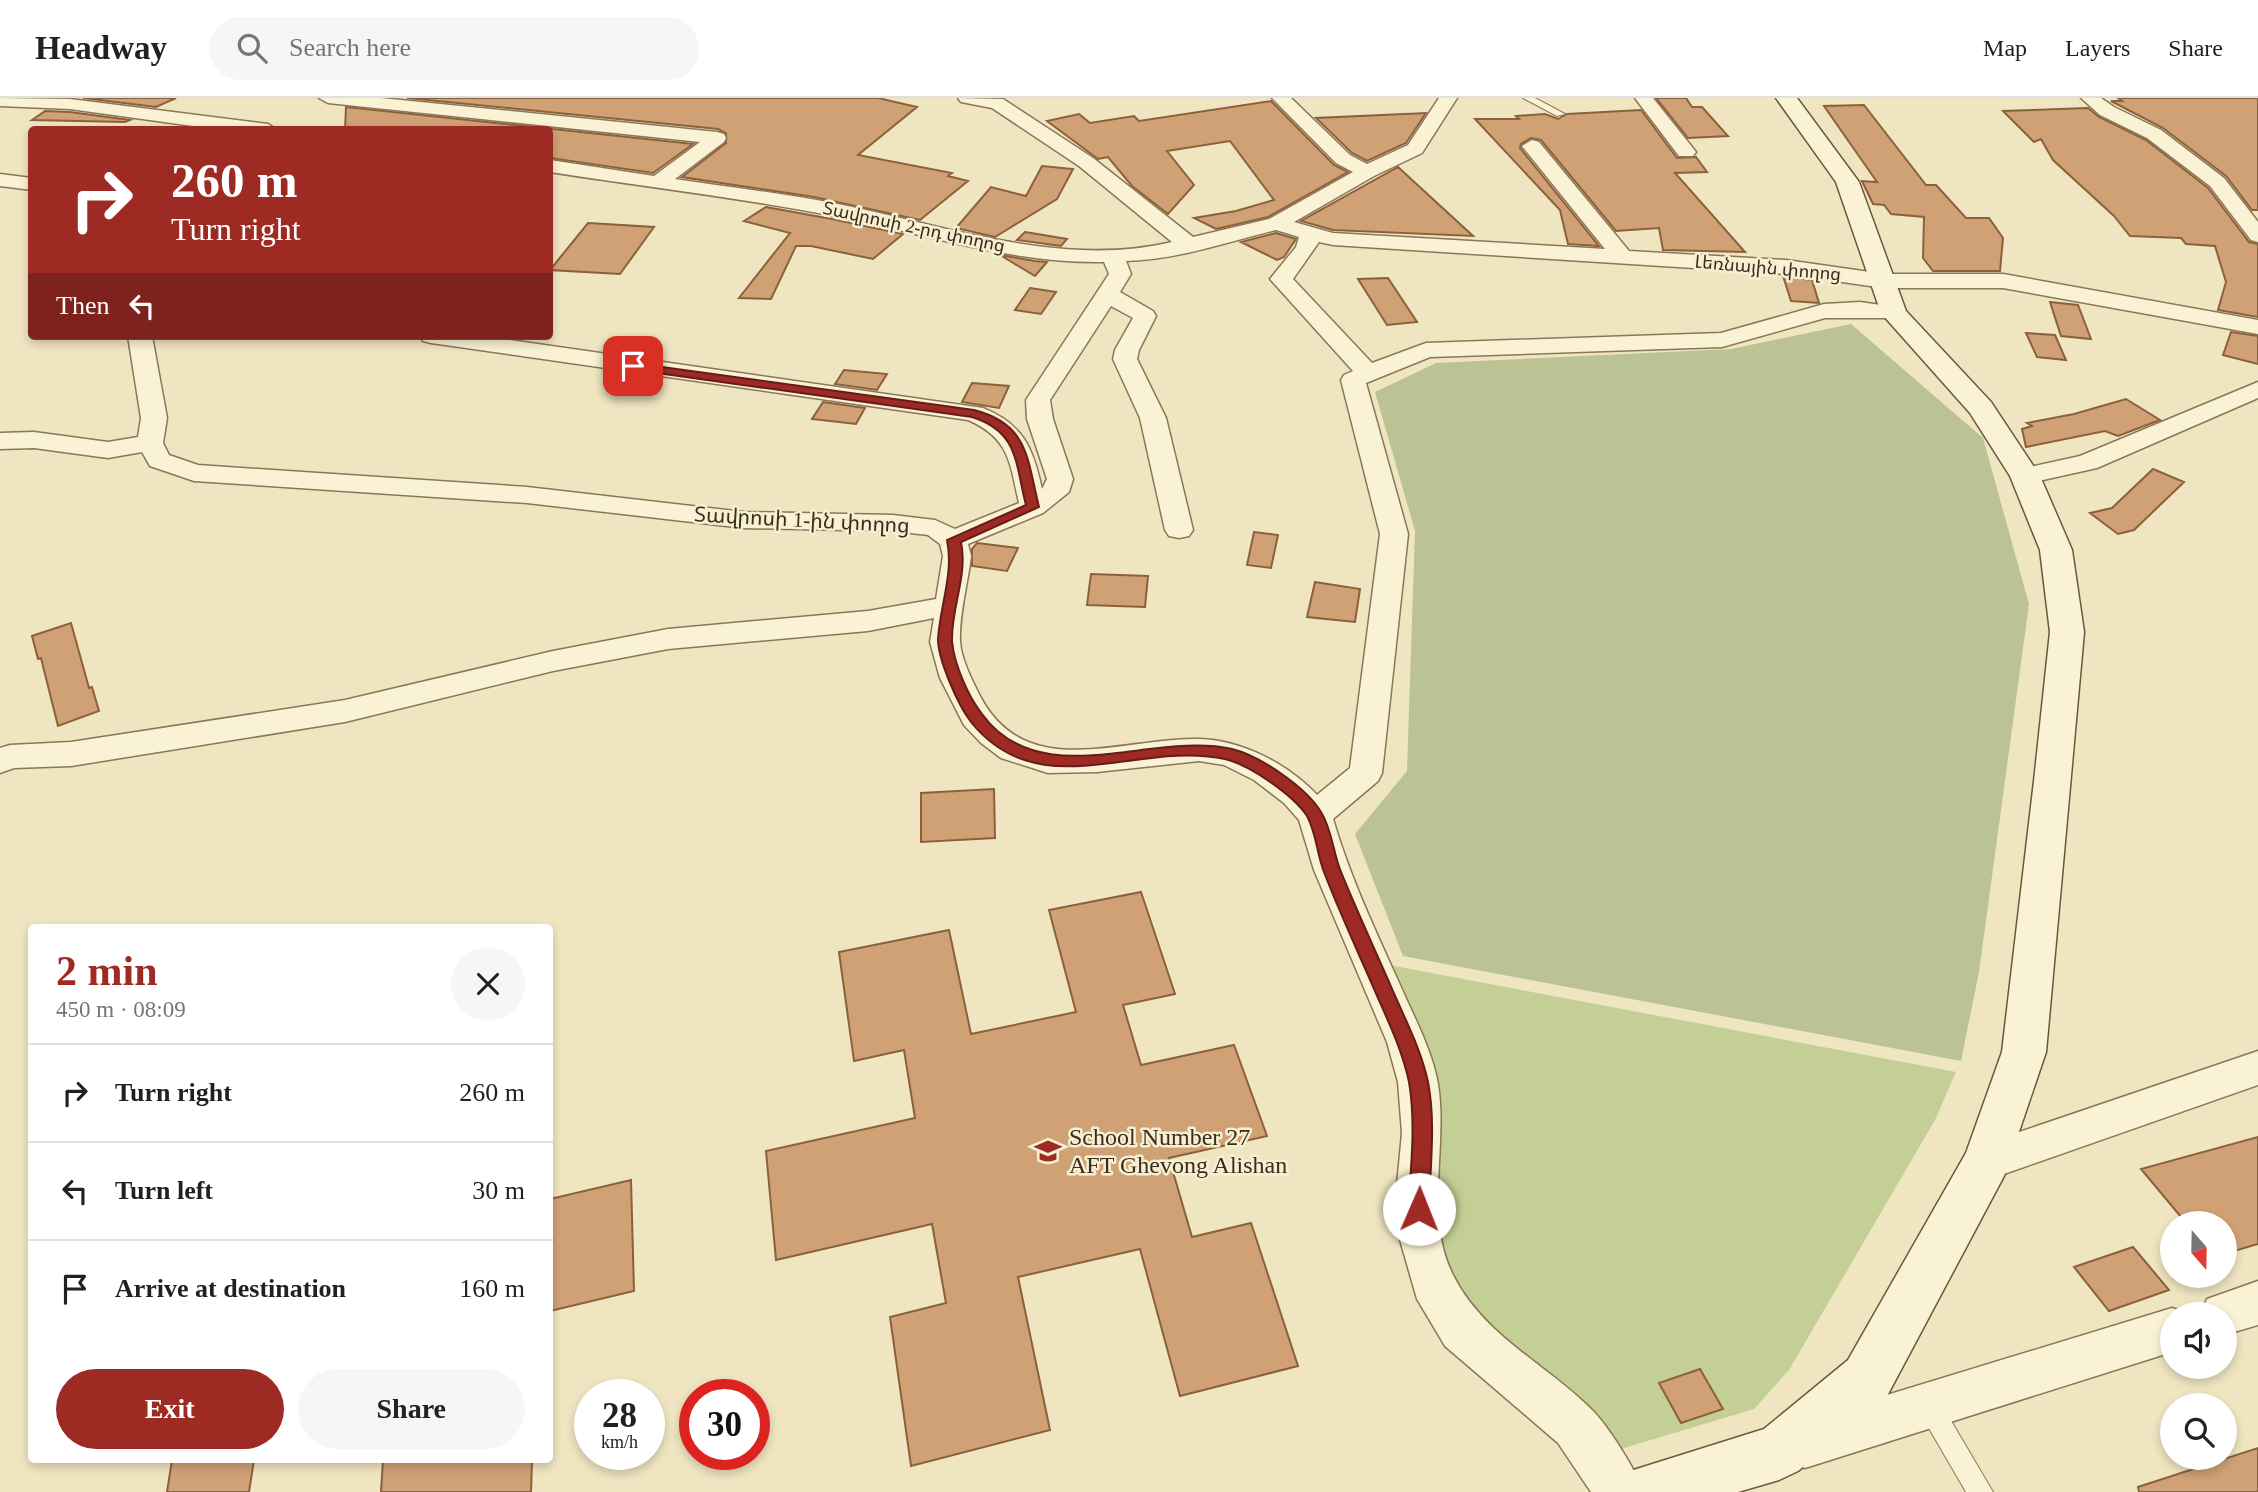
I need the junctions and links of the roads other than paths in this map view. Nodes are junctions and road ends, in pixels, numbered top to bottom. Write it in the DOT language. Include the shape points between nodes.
graph roads {
  1 [pos="156,98"];
  2 [pos="328,98"];
  3 [pos="967,98"];
  4 [pos="1281,98"];
  5 [pos="1448,98"];
  6 [pos="1528,98"];
  7 [pos="1644,98"];
  8 [pos="1786,98"];
  9 [pos="2090,98"];
  10 [pos="0,101"];
  11 [pos="139,111"];
  12 [pos="1560,114"];
  13 [pos="241,126"];
  14 [pos="1532,146"];
  15 [pos="1686,152"];
  16 [pos="553,166"];
  17 [pos="1367,172"];
  18 [pos="0,180"];
  19 [pos="659,181"];
  20 [pos="28,184"];
  21 [pos="1276,224"];
  22 [pos="1311,233"];
  23 [pos="2258,236"];
  24 [pos="1190,246"];
  25 [pos="1113,256"];
  26 [pos="1622,257"];
  27 [pos="1884,281"];
  28 [pos="1107,294"];
  29 [pos="1894,313"];
  30 [pos="2258,327"];
  31 [pos="141,340"];
  32 [pos="458,340"];
  33 [pos="1369,374"];
  34 [pos="2258,389"];
  35 [pos="0,441"];
  36 [pos="150,443"];
  37 [pos="2025,476"];
  38 [pos="1033,507"];
  39 [pos="1179,530"];
  40 [pos="954,540"];
  41 [pos="950,606"];
  42 [pos="3,751"];
  43 [pos="1315,815"];
  44 [pos="2258,1068"];
  45 [pos="1987,1161"];
  46 [pos="2160,1334"];
  47 [pos="1928,1406"];
  48 [pos="1779,1452"];
  49 [pos="1704,1484"];
  50 [pos="1620,1492"];
  51 [pos="1647,1492"];
  52 [pos="1980,1492"];
  1 -- 11 [label="street"];
  2 -- 19 [label="street" via="717,138"];
  3 -- 24 [label="street" via="997,103 1086,162"];
  4 -- 17 [label="street" via="1343,159"];
  5 -- 17 [label="street" via="1415,149"];
  6 -- 12 [label="lane"];
  7 -- 15 [label="street"];
  8 -- 27 [label="street" via="1847,182"];
  9 -- 23 [label="street" via="2154,134 2217,182"];
  10 -- 11 [label="street"];
  11 -- 13 [label="street"];
  14 -- 26 [label="street"];
  16 -- 19 [label="street, Տավրոսի 2-րդ փողոց"];
  17 -- 21 [label="street"];
  18 -- 20 [label="street"];
  19 -- 25 [label="street, Տավրոսի 2-րդ փողոց" via="831,209 1027,251"];
  21 -- 22 [label="street, Լեռնային փողոց"];
  21 -- 24 [label="street, Տավրոսի 2-րդ փողոց"];
  22 -- 26 [label="street, Լեռնային փողոց" via="1333,239"];
  22 -- 33 [label="street" via="1306,248 1281,279"];
  24 -- 25 [label="street, Տավրոսի 2-րդ փողոց"];
  25 -- 28 [label="street" via="1120,274"];
  26 -- 27 [label="street, Լեռնային փողոց" via="1786,267"];
  27 -- 29 [label="street"];
  27 -- 30 [label="street, Լեռնային փողոց" via="2003,281"];
  28 -- 38 [label="street" via="1038,400 1060,479 1056,492"];
  28 -- 39 [label="street" via="1145,316 1125,354 1125,363 1147,401"];
  29 -- 33 [label="street" via="1824,311 1723,340 1426,350"];
  29 -- 37 [label="street" via="1981,408"];
  31 -- 36 [label="street" via="153,418"];
  32 -- 38 [label="street" via="974,413 995,420 1016,439"];
  33 -- 43 [label="street" via="1353,380 1394,534 1366,773"];
  34 -- 37 [label="street" via="2088,462"];
  35 -- 36 [label="street" via="34,440 108,450"];
  36 -- 40 [label="street, Տավրոսի 1-ին փողոց" via="159,460 194,473 527,495 744,520 893,523 935,528"];
  37 -- 45 [label="street" via="2056,550 2067,632 2024,1052"];
  38 -- 40 [label="street"];
  40 -- 41 [label="street" via="957,556"];
  41 -- 42 [label="street" via="867,621 668,639 553,661 345,711 71,754"];
  41 -- 43 [label="street" via="945,642 955,678 975,717 1012,750 1048,761 1199,750 1231,755 1266,772"];
  43 -- 50 [label="street" via="1331,870 1406,1042 1418,1082 1422,1133 1419,1233 1433,1284 1461,1330 1575,1426"];
  44 -- 45 [label="street"];
  45 -- 48 [label="street" via="1867,1379"];
  46 -- 47 [label="street"];
  47 -- 48 [label="street"];
  47 -- 52 [label="lane"];
  48 -- 49 [label="street"];
  49 -- 51 [label="street"];
}
